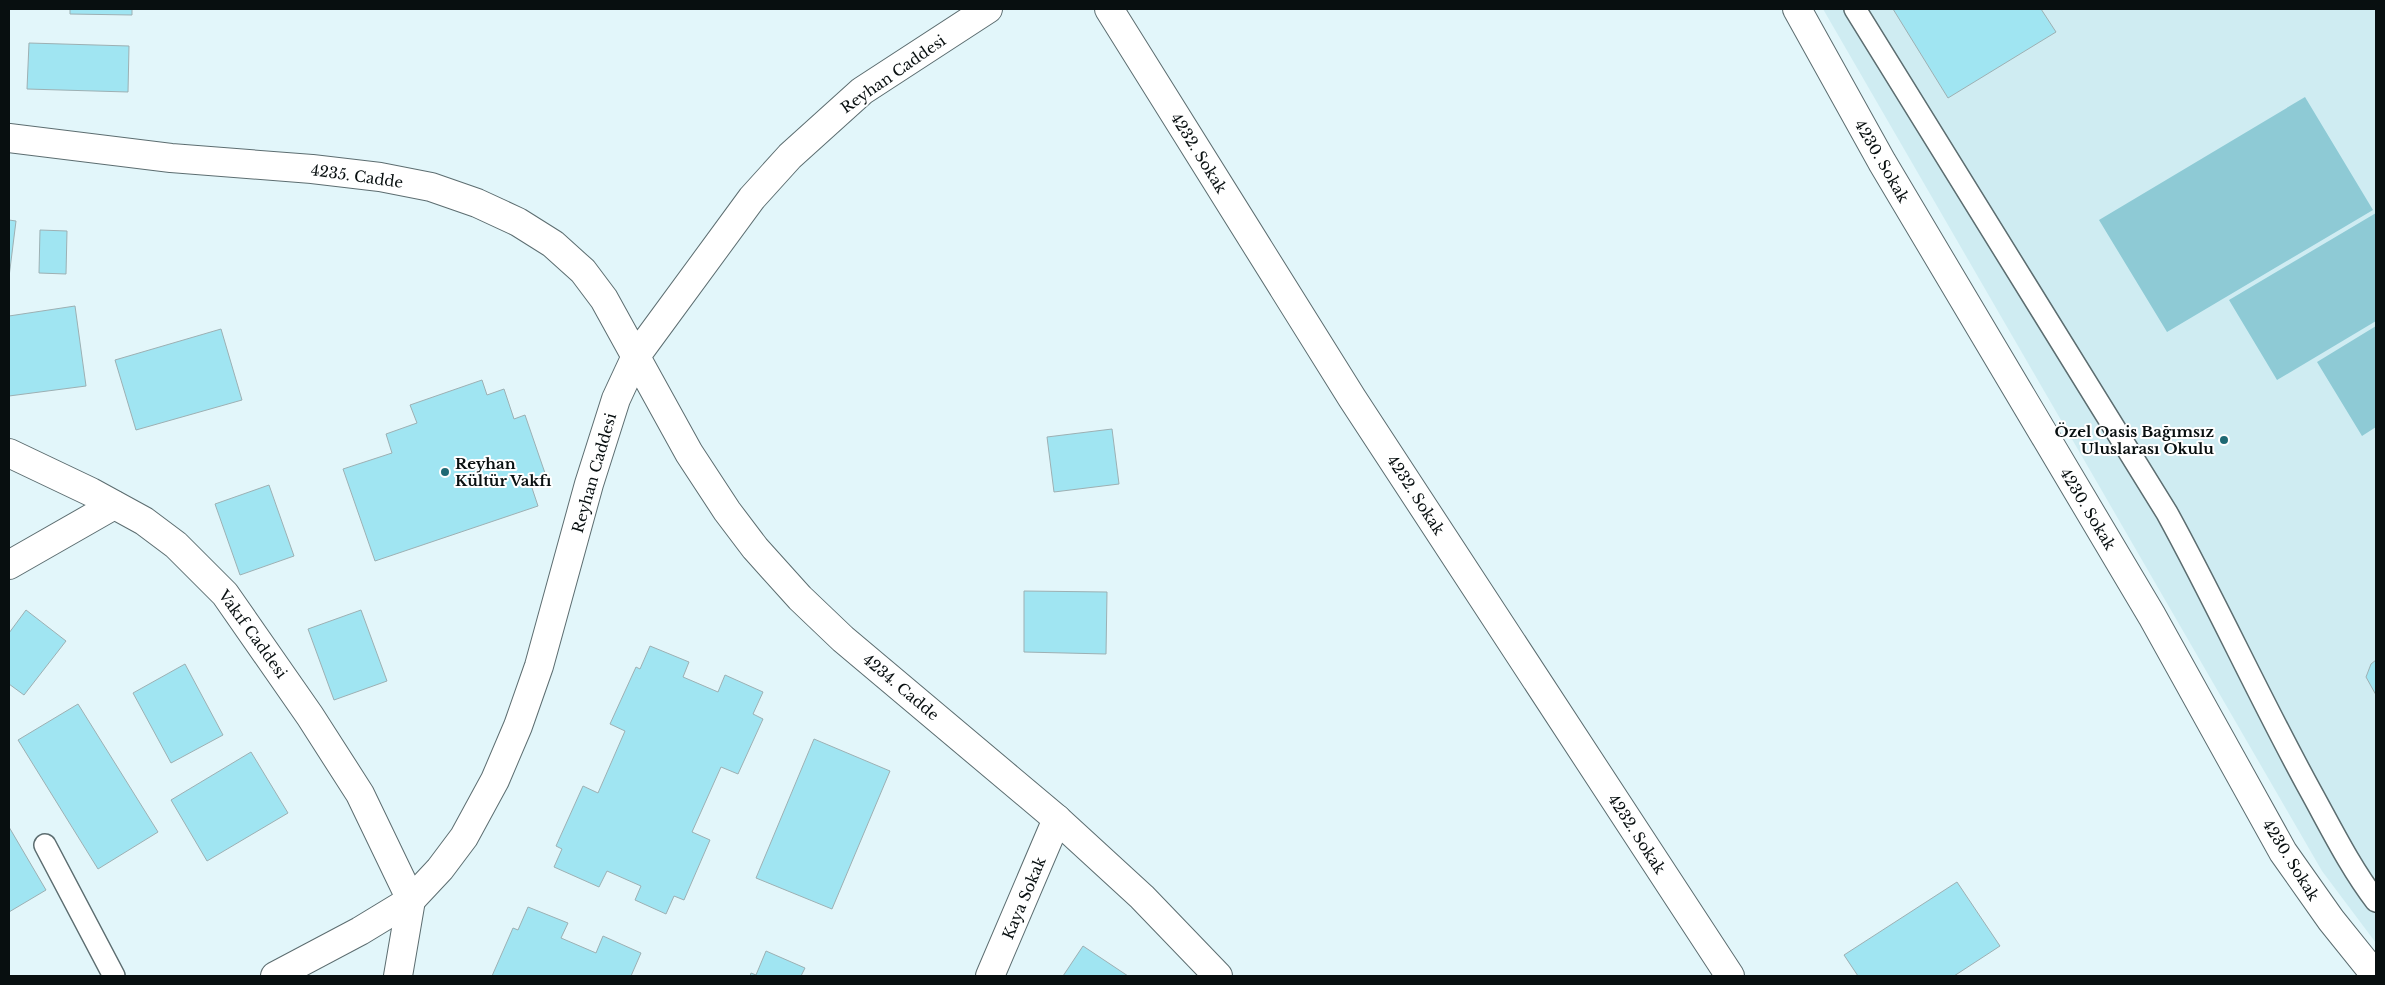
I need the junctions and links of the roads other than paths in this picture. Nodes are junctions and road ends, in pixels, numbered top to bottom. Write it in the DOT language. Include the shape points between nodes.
graph roads {
  1 [pos="1109,9"];
  2 [pos="1797,9"];
  3 [pos="1855,9"];
  4 [pos="977,12"];
  5 [pos="9,138"];
  6 [pos="636,356"];
  7 [pos="9,453"];
  8 [pos="114,504"];
  9 [pos="9,565"];
  10 [pos="1057,819"];
  11 [pos="45,845"];
  12 [pos="411,900"];
  13 [pos="2376,901"];
  14 [pos="114,976"];
  15 [pos="275,976"];
  16 [pos="398,976"];
  17 [pos="990,976"];
  18 [pos="1218,976"];
  19 [pos="1730,976"];
  20 [pos="2376,976"];
  1 -- 19 [label="street, 4232. Sokak" via="1352,398"];
  2 -- 20 [label="street, 4230. Sokak" via="1882,162 2152,616 2283,852"];
  3 -- 13 [label="lane" via="2167,513 2295,763 2347,858"];
  4 -- 6 [label="street, Reyhan Caddesi" via="862,91 790,156 752,198"];
  5 -- 6 [label="street, 4235. Cadde" via="87,149 380,177 431,187 478,203 518,222 553,244 583,271 604,299"];
  6 -- 10 [label="street, 4234. Cadde" via="689,453 727,511 800,598 843,639"];
  6 -- 12 [label="street, Reyhan Caddesi" via="613,408 539,666 518,726 495,780 464,837 440,870"];
  7 -- 8 [label="street, Vakıf Caddesi"];
  8 -- 9 [label="street"];
  8 -- 12 [label="street, Vakıf Caddesi" via="176,545 225,594 360,794"];
  10 -- 17 [label="street, Kaya Sokak"];
  10 -- 18 [label="street, 4234. Cadde" via="1142,897"];
  11 -- 14 [label="lane"];
  12 -- 15 [label="street, Reyhan Caddesi"];
  12 -- 16 [label="street"];
}
